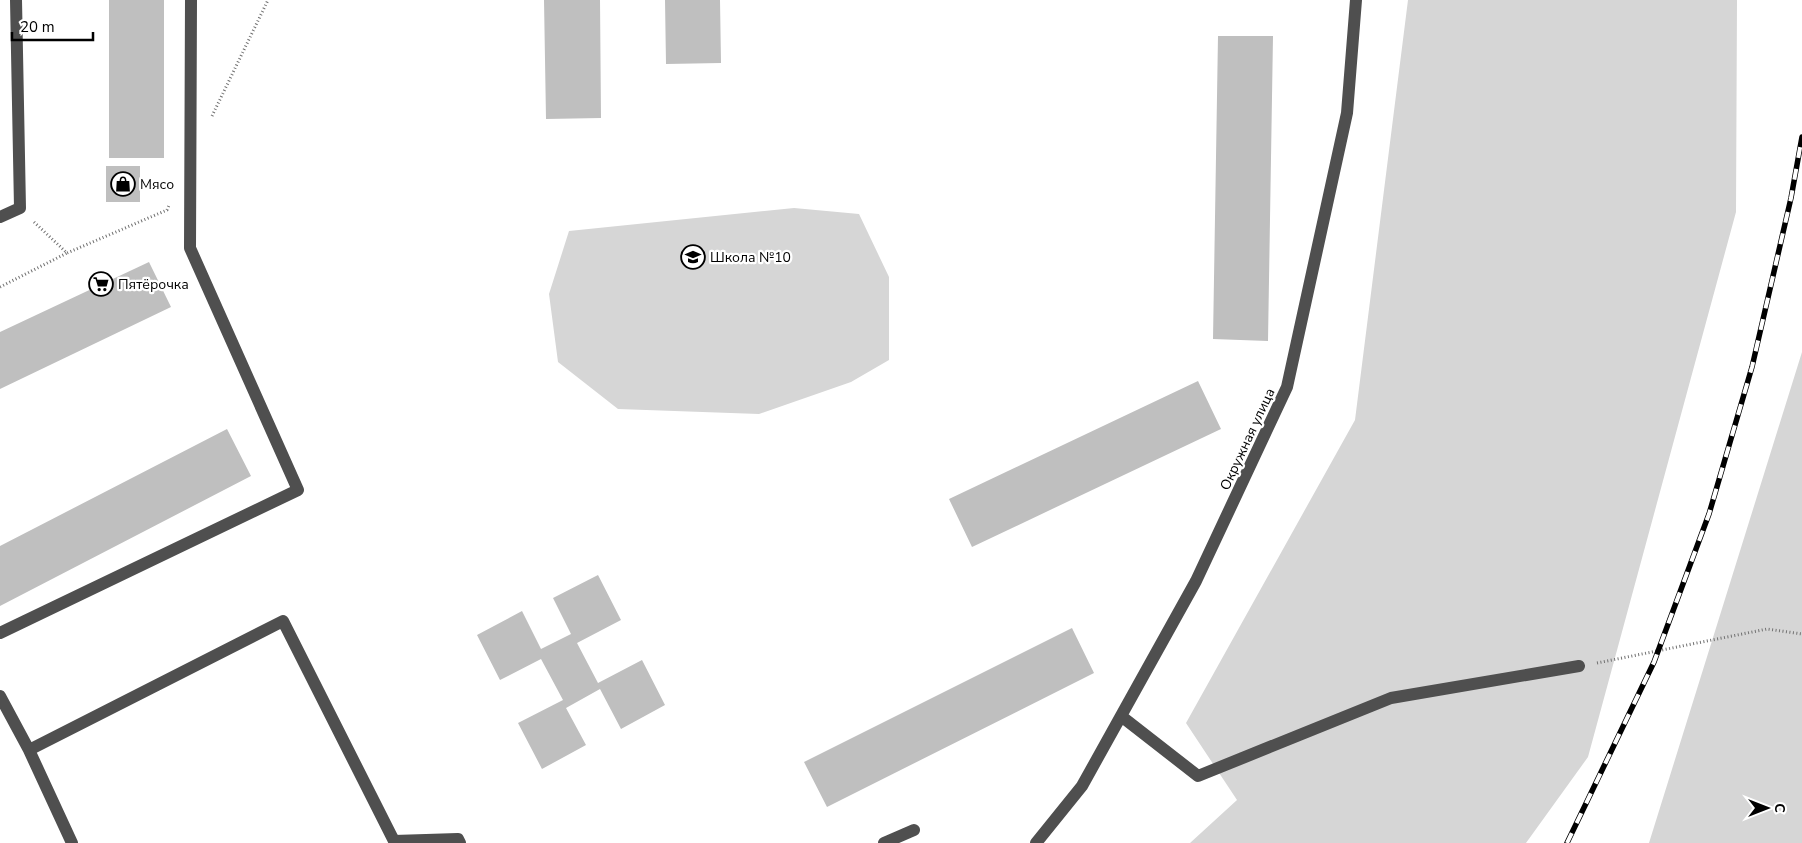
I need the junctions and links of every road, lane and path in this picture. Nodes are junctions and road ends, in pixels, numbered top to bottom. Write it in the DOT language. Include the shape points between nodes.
graph roads {
  1 [pos="16,0"];
  2 [pos="191,0"];
  3 [pos="268,0"];
  4 [pos="1356,0"];
  5 [pos="209,122"];
  6 [pos="171,201"];
  7 [pos="20,208"];
  8 [pos="0,217"];
  9 [pos="67,253"];
  10 [pos="0,287"];
  11 [pos="0,632"];
  12 [pos="1802,634"];
  13 [pos="1579,666"];
  14 [pos="0,696"];
  15 [pos="1121,716"];
  16 [pos="29,750"];
  17 [pos="914,830"];
  18 [pos="72,843"];
  19 [pos="460,843"];
  20 [pos="884,843"];
  21 [pos="1036,843"];
  1 -- 7 [label="street"];
  2 -- 11 [label="street" via="190,248 298,490"];
  3 -- 5 [label="path"];
  4 -- 15 [label="street, Окружная улица" via="1347,113 1288,387 1196,581"];
  6 -- 9 [label="path" via="166,210"];
  7 -- 8 [label="street"];
  7 -- 9 [label="path"];
  9 -- 10 [label="path"];
  12 -- 13 [label="path" via="1767,630"];
  13 -- 15 [label="street" via="1391,698 1198,776"];
  14 -- 16 [label="street"];
  15 -- 21 [label="street, Окружная улица" via="1082,786"];
  16 -- 18 [label="street"];
  16 -- 19 [label="street" via="283,621 394,841 458,839"];
  17 -- 20 [label="street"];
}
